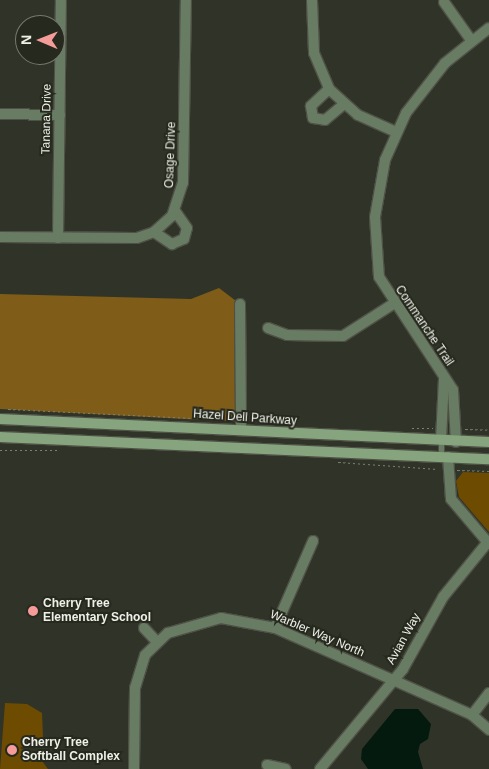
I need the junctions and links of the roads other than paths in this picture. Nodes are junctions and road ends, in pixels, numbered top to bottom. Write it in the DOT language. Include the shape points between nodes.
graph roads {
  1 [pos="61,0"];
  2 [pos="186,0"];
  3 [pos="312,0"];
  4 [pos="444,2"];
  5 [pos="489,28"];
  6 [pos="471,40"];
  7 [pos="329,89"];
  8 [pos="344,105"];
  9 [pos="0,114"];
  10 [pos="60,115"];
  11 [pos="396,132"];
  12 [pos="175,211"];
  13 [pos="154,232"];
  14 [pos="0,238"];
  15 [pos="58,238"];
  16 [pos="240,304"];
  17 [pos="393,304"];
  18 [pos="268,328"];
  19 [pos="444,379"];
  20 [pos="0,419"];
  21 [pos="241,430"];
  22 [pos="0,437"];
  23 [pos="441,440"];
  24 [pos="456,442"];
  25 [pos="489,442"];
  26 [pos="448,458"];
  27 [pos="489,459"];
  28 [pos="313,541"];
  29 [pos="488,544"];
  30 [pos="144,628"];
  31 [pos="275,628"];
  32 [pos="156,641"];
  33 [pos="394,681"];
  34 [pos="489,693"];
  35 [pos="472,715"];
  36 [pos="489,730"];
  37 [pos="267,765"];
  38 [pos="134,769"];
  39 [pos="286,769"];
  40 [pos="320,769"];
  1 -- 10 [label="street, Tanana Drive"];
  2 -- 12 [label="street, Osage Drive" via="183,183"];
  3 -- 7 [label="street" via="314,53"];
  4 -- 6 [label="street"];
  5 -- 6 [label="street, Commanche Trail"];
  6 -- 11 [label="street, Commanche Trail" via="425,85"];
  7 -- 8 [label="street"];
  7 -- 8 [label="street" via="311,106 313,118 325,120"];
  8 -- 11 [label="street"];
  9 -- 10 [label="street"];
  10 -- 15 [label="street, Tanana Drive"];
  11 -- 17 [label="street, Commanche Trail" via="380,181 374,241 379,277"];
  12 -- 13 [label="street, Osage Drive"];
  12 -- 13 [label="street" via="187,228 184,239 172,244"];
  13 -- 15 [label="street" via="130,238"];
  14 -- 15 [label="street"];
  16 -- 21 [label="street"];
  17 -- 18 [label="street" via="343,336 287,335"];
  17 -- 19 [label="street, Commanche Trail"];
  19 -- 23 [label="street, Commanche Trail"];
  19 -- 24 [label="street, Commanche Trail" via="456,404"];
  20 -- 21 [label="main road, Hazel Dell Parkway"];
  21 -- 23 [label="main road, Hazel Dell Parkway"];
  22 -- 26 [label="main road"];
  23 -- 24 [label="main road, Hazel Dell Parkway"];
  23 -- 26 [label="lane"];
  24 -- 25 [label="main road, Hazel Dell Parkway"];
  24 -- 26 [label="lane"];
  26 -- 27 [label="main road"];
  26 -- 29 [label="street" via="451,499"];
  28 -- 31 [label="street"];
  29 -- 33 [label="street, Avian Way" via="443,597"];
  30 -- 32 [label="street"];
  31 -- 32 [label="street, Warbler Way North" via="221,618 180,628"];
  31 -- 33 [label="street, Warbler Way North"];
  32 -- 38 [label="street, Warbler Way North" via="145,655 136,680"];
  33 -- 35 [label="street, Warbler Way North"];
  33 -- 40 [label="street, Avian Way"];
  34 -- 35 [label="street"];
  35 -- 36 [label="street, Warbler Way North"];
  37 -- 39 [label="street"];
}
